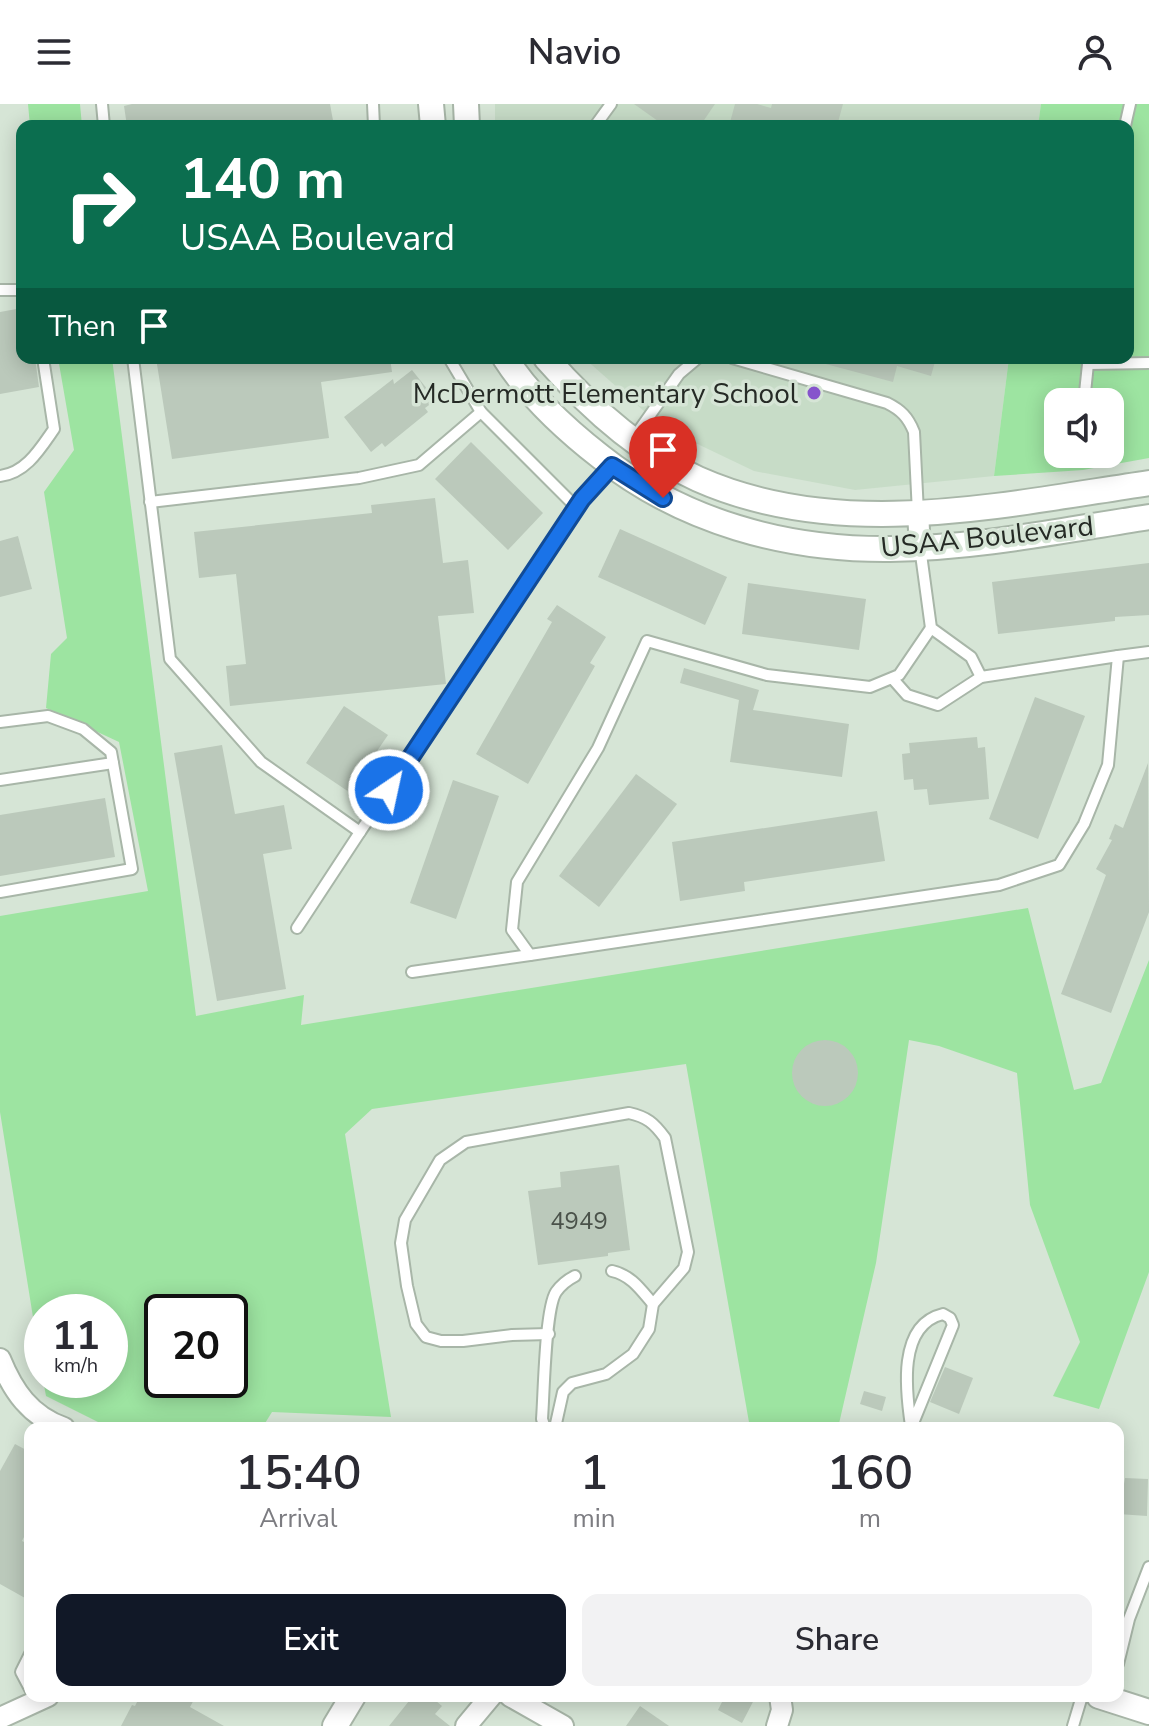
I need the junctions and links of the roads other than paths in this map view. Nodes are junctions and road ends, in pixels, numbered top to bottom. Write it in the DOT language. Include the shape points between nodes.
graph roads {
  1 [pos="44,364"];
  2 [pos="134,364"];
  3 [pos="453,364"];
  4 [pos="509,364"];
  5 [pos="552,364"];
  6 [pos="691,364"];
  7 [pos="753,364"];
  8 [pos="1088,364"];
  9 [pos="1085,388"];
  10 [pos="481,412"];
  11 [pos="633,439"];
  12 [pos="612,466"];
  13 [pos="0,476"];
  14 [pos="1149,483"];
  15 [pos="150,502"];
  16 [pos="576,507"];
  17 [pos="918,513"];
  18 [pos="1149,517"];
  19 [pos="920,547"];
  20 [pos="931,628"];
  21 [pos="1149,652"];
  22 [pos="1118,656"];
  23 [pos="981,677"];
  24 [pos="892,678"];
  25 [pos="0,722"];
  26 [pos="113,763"];
  27 [pos="0,780"];
  28 [pos="360,832"];
  29 [pos="0,892"];
  30 [pos="297,928"];
  31 [pos="530,955"];
  32 [pos="412,972"];
  33 [pos="612,1271"];
  34 [pos="575,1276"];
  35 [pos="653,1304"];
  36 [pos="549,1334"];
  37 [pos="0,1359"];
  38 [pos="48,1422"];
  39 [pos="543,1422"];
  40 [pos="556,1422"];
  41 [pos="910,1422"];
  42 [pos="913,1422"];
  43 [pos="1149,1567"];
  44 [pos="1124,1639"];
  45 [pos="27,1702"];
  46 [pos="349,1702"];
  47 [pos="486,1702"];
  48 [pos="521,1702"];
  49 [pos="781,1702"];
  50 [pos="1080,1702"];
  51 [pos="1121,1702"];
  52 [pos="1149,1712"];
  53 [pos="0,1718"];
  54 [pos="335,1726"];
  55 [pos="466,1726"];
  56 [pos="563,1726"];
  57 [pos="777,1726"];
  58 [pos="1073,1726"];
  1 -- 13 [label="lane" via="54,429 35,458"];
  2 -- 15 [label="lane"];
  3 -- 10 [label="lane"];
  4 -- 12 [label="street, USAA Boulevard" via="549,412"];
  5 -- 11 [label="street, USAA Boulevard"];
  6 -- 11 [label="lane"];
  7 -- 17 [label="lane" via="900,410 914,432"];
  8 -- 9 [label="lane"];
  10 -- 15 [label="lane" via="419,465 359,478"];
  10 -- 16 [label="lane"];
  11 -- 12 [label="street"];
  11 -- 17 [label="street, USAA Boulevard" via="696,478 740,495 841,512"];
  12 -- 16 [label="lane"];
  12 -- 19 [label="street, USAA Boulevard" via="682,509 731,528 838,546"];
  14 -- 17 [label="street, USAA Boulevard"];
  15 -- 28 [label="lane" via="170,659 261,762"];
  16 -- 28 [label="lane"];
  17 -- 19 [label="street"];
  18 -- 19 [label="street, USAA Boulevard"];
  19 -- 20 [label="lane"];
  20 -- 23 [label="lane" via="971,657"];
  20 -- 24 [label="lane"];
  21 -- 22 [label="lane"];
  22 -- 23 [label="lane"];
  22 -- 31 [label="lane" via="1108,765 1084,824 1059,865 999,885"];
  23 -- 24 [label="lane" via="938,705 907,695"];
  24 -- 31 [label="lane" via="870,687 767,675 647,641 598,748 517,882 512,930"];
  25 -- 26 [label="lane" via="48,716 71,724 111,752"];
  26 -- 27 [label="lane"];
  26 -- 29 [label="lane" via="132,869"];
  28 -- 30 [label="lane"];
  31 -- 32 [label="lane"];
  33 -- 35 [label="lane" via="623,1273"];
  34 -- 36 [label="lane" via="555,1294"];
  35 -- 36 [label="lane" via="684,1268 688,1252 665,1138 654,1123 629,1113 466,1142 440,1160 405,1220 401,1243 416,1324 426,1337 441,1341"];
  35 -- 40 [label="lane" via="649,1329 633,1354 606,1374 572,1383 563,1392"];
  36 -- 39 [label="lane"];
  37 -- 38 [label="street" via="25,1404"];
  41 -- 42 [label="lane" via="909,1354 927,1322 943,1314 953,1325"];
  43 -- 44 [label="lane"];
  45 -- 53 [label="street"];
  46 -- 54 [label="street"];
  47 -- 55 [label="street"];
  48 -- 56 [label="street"];
  49 -- 57 [label="street"];
  50 -- 58 [label="lane"];
  51 -- 52 [label="street"];
}
